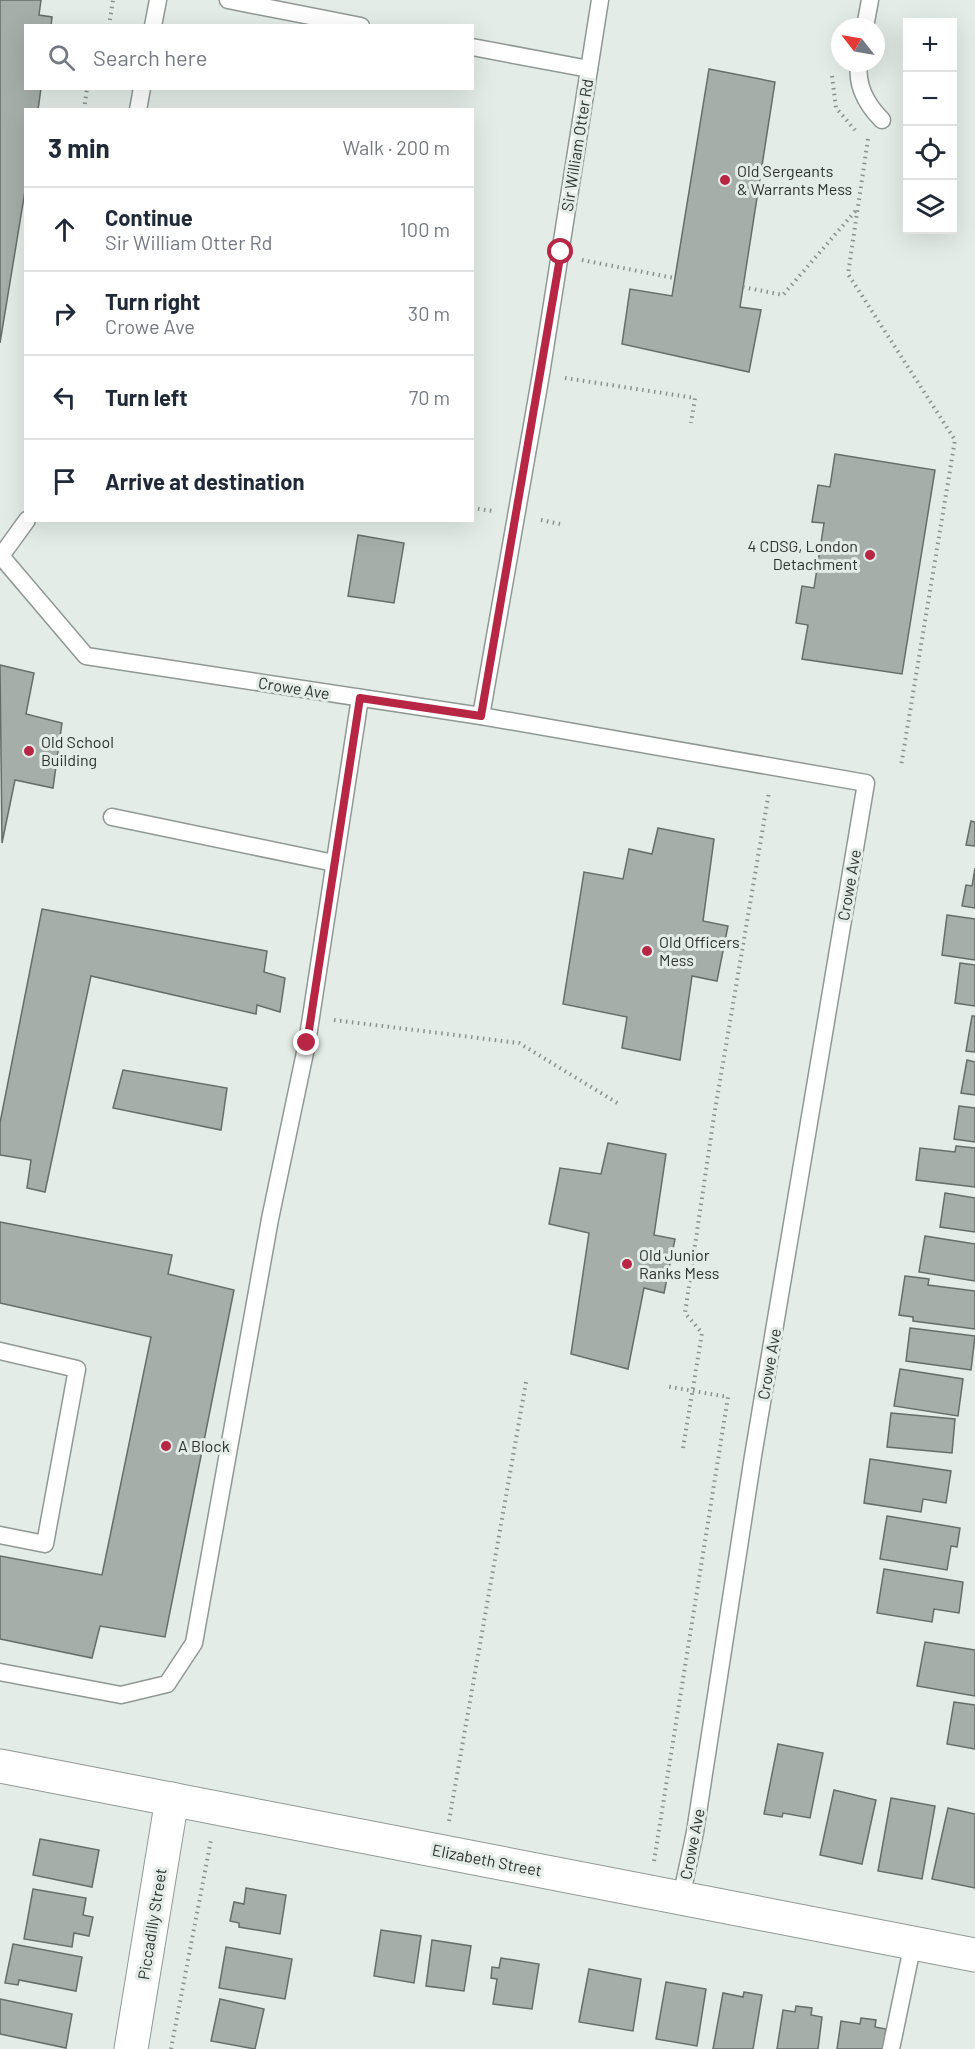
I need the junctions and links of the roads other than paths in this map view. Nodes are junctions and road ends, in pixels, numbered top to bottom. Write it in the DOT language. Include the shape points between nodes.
graph roads {
  1 [pos="158,0"];
  2 [pos="228,0"];
  3 [pos="600,0"];
  4 [pos="870,0"];
  5 [pos="867,18"];
  6 [pos="153,24"];
  7 [pos="351,24"];
  8 [pos="474,47"];
  9 [pos="589,69"];
  10 [pos="858,72"];
  11 [pos="142,90"];
  12 [pos="138,108"];
  13 [pos="882,120"];
  14 [pos="26,522"];
  15 [pos="1,555"];
  16 [pos="360,698"];
  17 [pos="481,716"];
  18 [pos="112,817"];
  19 [pos="334,863"];
  20 [pos="0,1351"];
  21 [pos="0,1535"];
  22 [pos="0,1672"];
  23 [pos="0,1766"];
  24 [pos="172,1799"];
  25 [pos="681,1898"];
  26 [pos="913,1942"];
  27 [pos="975,1955"];
  28 [pos="131,2049"];
  29 [pos="891,2049"];
  1 -- 6 [label="lane"];
  2 -- 7 [label="lane"];
  3 -- 9 [label="lane, Sir William Otter Rd"];
  4 -- 5 [label="lane"];
  8 -- 9 [label="lane"];
  9 -- 17 [label="lane, Sir William Otter Rd" via="561,255"];
  10 -- 13 [label="lane" via="866,105"];
  11 -- 12 [label="lane"];
  14 -- 15 [label="lane"];
  15 -- 16 [label="lane, Crowe Ave" via="86,656"];
  16 -- 17 [label="lane, Crowe Ave"];
  16 -- 19 [label="lane"];
  17 -- 25 [label="lane, Crowe Ave" via="866,783 753,1456 695,1832"];
  18 -- 19 [label="lane"];
  19 -- 22 [label="lane" via="307,1043 270,1219 194,1643 167,1684 121,1695"];
  20 -- 21 [label="lane" via="77,1369 45,1544"];
  23 -- 24 [label="street, Elizabeth Street"];
  24 -- 25 [label="street, Elizabeth Street"];
  24 -- 28 [label="street, Piccadilly Street"];
  25 -- 26 [label="street, Elizabeth Street"];
  26 -- 27 [label="street, Elizabeth Street"];
  26 -- 29 [label="lane"];
}
